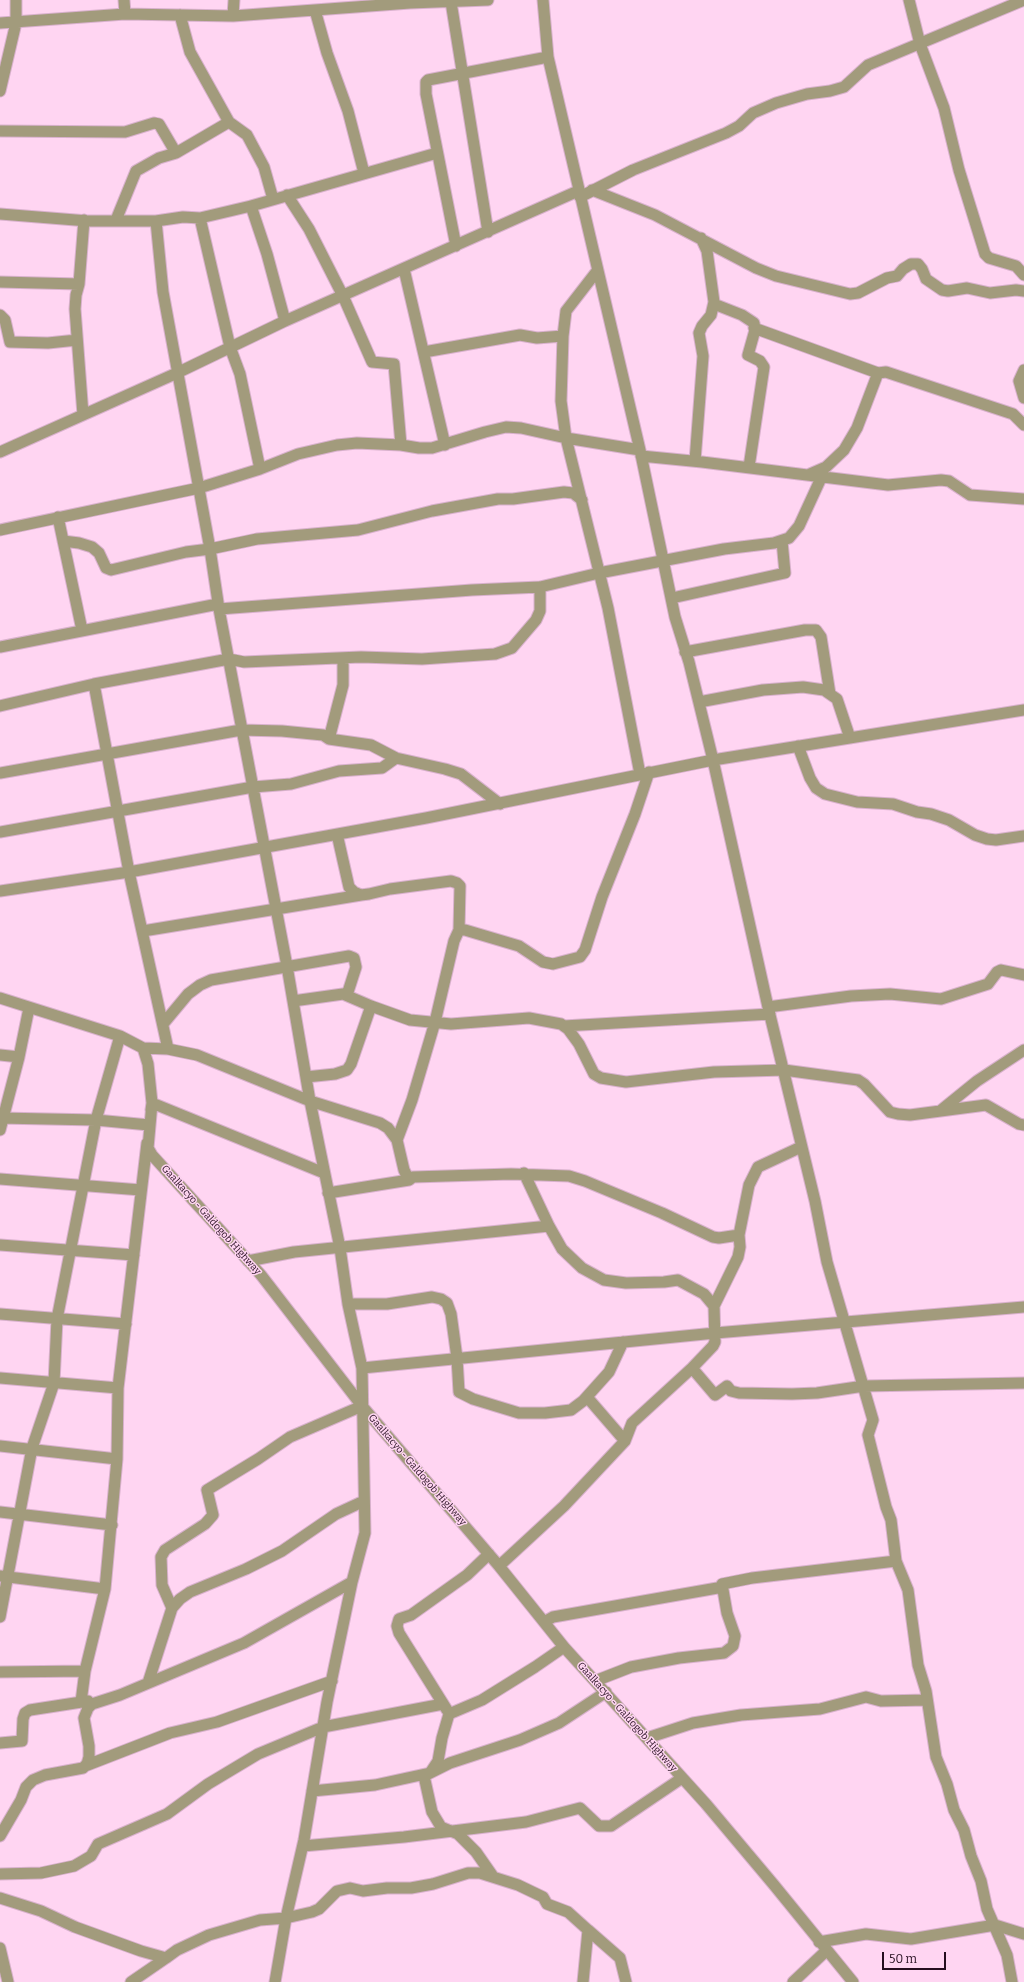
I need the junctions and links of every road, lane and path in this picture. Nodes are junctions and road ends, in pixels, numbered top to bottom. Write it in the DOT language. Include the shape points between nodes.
graph roads {
  1 [pos="16,0"];
  2 [pos="124,0"];
  3 [pos="234,0"];
  4 [pos="488,0"];
  5 [pos="543,0"];
  6 [pos="909,0"];
  7 [pos="1024,0"];
  8 [pos="408,2"];
  9 [pos="451,2"];
  10 [pos="315,10"];
  11 [pos="124,14"];
  12 [pos="180,15"];
  13 [pos="233,16"];
  14 [pos="0,23"];
  15 [pos="16,23"];
  16 [pos="920,44"];
  17 [pos="548,57"];
  18 [pos="463,74"];
  19 [pos="0,91"];
  20 [pos="229,122"];
  21 [pos="0,131"];
  22 [pos="176,153"];
  23 [pos="437,153"];
  24 [pos="364,173"];
  25 [pos="592,190"];
  26 [pos="579,194"];
  27 [pos="287,195"];
  28 [pos="273,199"];
  29 [pos="251,206"];
  30 [pos="0,214"];
  31 [pos="200,218"];
  32 [pos="84,220"];
  33 [pos="116,220"];
  34 [pos="156,220"];
  35 [pos="488,232"];
  36 [pos="701,238"];
  37 [pos="456,246"];
  38 [pos="404,269"];
  39 [pos="598,271"];
  40 [pos="1024,275"];
  41 [pos="0,282"];
  42 [pos="80,284"];
  43 [pos="1024,291"];
  44 [pos="343,296"];
  45 [pos="714,304"];
  46 [pos="0,315"];
  47 [pos="285,321"];
  48 [pos="754,328"];
  49 [pos="563,336"];
  50 [pos="77,340"];
  51 [pos="230,347"];
  52 [pos="424,352"];
  53 [pos="1024,370"];
  54 [pos="177,373"];
  55 [pos="878,373"];
  56 [pos="1024,398"];
  57 [pos="83,415"];
  58 [pos="1024,425"];
  59 [pos="566,438"];
  60 [pos="401,445"];
  61 [pos="444,445"];
  62 [pos="0,452"];
  63 [pos="641,453"];
  64 [pos="695,461"];
  65 [pos="749,467"];
  66 [pos="260,469"];
  67 [pos="809,474"];
  68 [pos="822,476"];
  69 [pos="199,488"];
  70 [pos="1024,499"];
  71 [pos="582,500"];
  72 [pos="58,517"];
  73 [pos="0,530"];
  74 [pos="782,540"];
  75 [pos="63,541"];
  76 [pos="210,549"];
  77 [pos="664,560"];
  78 [pos="599,573"];
  79 [pos="540,587"];
  80 [pos="672,598"];
  81 [pos="219,607"];
  82 [pos="82,630"];
  83 [pos="0,647"];
  84 [pos="685,652"];
  85 [pos="343,658"];
  86 [pos="229,659"];
  87 [pos="94,684"];
  88 [pos="830,694"];
  89 [pos="699,702"];
  90 [pos="0,706"];
  91 [pos="1024,710"];
  92 [pos="241,730"];
  93 [pos="850,738"];
  94 [pos="329,739"];
  95 [pos="798,746"];
  96 [pos="108,753"];
  97 [pos="396,758"];
  98 [pos="713,760"];
  99 [pos="0,772"];
  100 [pos="645,773"];
  101 [pos="253,787"];
  102 [pos="500,804"];
  103 [pos="118,811"];
  104 [pos="0,832"];
  105 [pos="337,834"];
  106 [pos="1024,836"];
  107 [pos="264,847"];
  108 [pos="129,872"];
  109 [pos="0,892"];
  110 [pos="361,895"];
  111 [pos="276,909"];
  112 [pos="459,930"];
  113 [pos="142,931"];
  114 [pos="287,966"];
  115 [pos="1024,975"];
  116 [pos="347,995"];
  117 [pos="0,998"];
  118 [pos="293,1001"];
  119 [pos="370,1006"];
  120 [pos="28,1008"];
  121 [pos="769,1010"];
  122 [pos="435,1022"];
  123 [pos="163,1024"];
  124 [pos="564,1026"];
  125 [pos="120,1036"];
  126 [pos="142,1048"];
  127 [pos="168,1049"];
  128 [pos="1024,1050"];
  129 [pos="0,1055"];
  130 [pos="19,1057"];
  131 [pos="784,1070"];
  132 [pos="306,1077"];
  133 [pos="310,1101"];
  134 [pos="152,1103"];
  135 [pos="940,1111"];
  136 [pos="96,1120"];
  137 [pos="1,1122"];
  138 [pos="149,1124"];
  139 [pos="1024,1125"];
  140 [pos="397,1140"];
  141 [pos="801,1147"];
  142 [pos="324,1173"];
  143 [pos="524,1173"];
  144 [pos="0,1179"];
  145 [pos="409,1180"];
  146 [pos="83,1186"];
  147 [pos="141,1190"];
  148 [pos="328,1193"];
  149 [pos="548,1226"];
  150 [pos="739,1235"];
  151 [pos="0,1245"];
  152 [pos="340,1248"];
  153 [pos="71,1250"];
  154 [pos="134,1255"];
  155 [pos="248,1261"];
  156 [pos="348,1304"];
  157 [pos="714,1306"];
  158 [pos="1024,1307"];
  159 [pos="0,1314"];
  160 [pos="57,1318"];
  161 [pos="845,1322"];
  162 [pos="126,1324"];
  163 [pos="715,1333"];
  164 [pos="624,1342"];
  165 [pos="457,1358"];
  166 [pos="362,1368"];
  167 [pos="692,1368"];
  168 [pos="0,1378"];
  169 [pos="54,1383"];
  170 [pos="1024,1383"];
  171 [pos="864,1386"];
  172 [pos="118,1388"];
  173 [pos="587,1397"];
  174 [pos="362,1406"];
  175 [pos="625,1441"];
  176 [pos="0,1446"];
  177 [pos="32,1448"];
  178 [pos="117,1458"];
  179 [pos="364,1501"];
  180 [pos="0,1512"];
  181 [pos="20,1513"];
  182 [pos="112,1525"];
  183 [pos="489,1554"];
  184 [pos="896,1562"];
  185 [pos="499,1566"];
  186 [pos="4,1577"];
  187 [pos="352,1582"];
  188 [pos="723,1587"];
  189 [pos="105,1589"];
  190 [pos="172,1608"];
  191 [pos="0,1617"];
  192 [pos="544,1622"];
  193 [pos="564,1647"];
  194 [pos="85,1671"];
  195 [pos="0,1672"];
  196 [pos="332,1681"];
  197 [pos="595,1681"];
  198 [pos="148,1683"];
  199 [pos="606,1692"];
  200 [pos="105,1700"];
  201 [pos="927,1700"];
  202 [pos="81,1702"];
  203 [pos="443,1704"];
  204 [pos="449,1714"];
  205 [pos="323,1727"];
  206 [pos="647,1738"];
  207 [pos="0,1743"];
  208 [pos="85,1766"];
  209 [pos="430,1773"];
  210 [pos="682,1778"];
  211 [pos="312,1792"];
  212 [pos="452,1832"];
  213 [pos="0,1836"];
  214 [pos="303,1846"];
  215 [pos="0,1874"];
  216 [pos="492,1875"];
  217 [pos="0,1898"];
  218 [pos="286,1918"];
  219 [pos="995,1925"];
  220 [pos="588,1930"];
  221 [pos="1024,1934"];
  222 [pos="819,1942"];
  223 [pos="0,1948"];
  224 [pos="826,1951"];
  225 [pos="166,1958"];
  226 [pos="8,1982"];
  227 [pos="131,1982"];
  228 [pos="275,1982"];
  229 [pos="583,1982"];
  230 [pos="626,1982"];
  231 [pos="793,1982"];
  232 [pos="853,1982"];
  233 [pos="1012,1982"];
  1 -- 15 [label="street"];
  2 -- 11 [label="street"];
  3 -- 13 [label="street"];
  4 -- 9 [label="street"];
  5 -- 17 [label="street"];
  6 -- 16 [label="street"];
  7 -- 16 [label="street"];
  8 -- 9 [label="street"];
  8 -- 10 [label="street"];
  9 -- 18 [label="street"];
  10 -- 13 [label="street"];
  10 -- 24 [label="street" via="348,111"];
  11 -- 12 [label="street"];
  11 -- 15 [label="street"];
  12 -- 13 [label="street"];
  12 -- 20 [label="street" via="190,52"];
  14 -- 15 [label="street"];
  15 -- 19 [label="street"];
  16 -- 25 [label="street" via="868,65 844,87 776,103 753,113 739,126 726,133 633,170"];
  16 -- 40 [label="street" via="944,108 959,170 985,254 989,258 1016,266"];
  17 -- 18 [label="street"];
  17 -- 26 [label="street"];
  18 -- 23 [label="street" via="428,80 424,85"];
  18 -- 35 [label="street"];
  20 -- 22 [label="street"];
  20 -- 28 [label="street" via="246,135 264,167"];
  21 -- 22 [label="street" via="125,132 154,123 163,128"];
  22 -- 33 [label="street" via="159,158 136,171"];
  23 -- 24 [label="street"];
  23 -- 37 [label="street"];
  24 -- 27 [label="street"];
  25 -- 26 [label="street"];
  25 -- 36 [label="street" via="655,215"];
  26 -- 35 [label="street"];
  26 -- 39 [label="street"];
  27 -- 28 [label="street"];
  27 -- 44 [label="street" via="309,230"];
  28 -- 29 [label="street"];
  29 -- 31 [label="street"];
  29 -- 47 [label="street"];
  30 -- 32 [label="street"];
  31 -- 34 [label="street"];
  31 -- 51 [label="street"];
  32 -- 33 [label="street"];
  32 -- 42 [label="street"];
  33 -- 34 [label="street"];
  34 -- 54 [label="street" via="163,292"];
  35 -- 37 [label="street"];
  36 -- 43 [label="street" via="776,276 850,294 897,276 911,264 918,264 926,278 942,290 967,288 990,293"];
  36 -- 45 [label="street" via="707,251"];
  37 -- 38 [label="street"];
  38 -- 44 [label="street"];
  38 -- 52 [label="street"];
  39 -- 49 [label="street" via="566,311"];
  39 -- 63 [label="street"];
  41 -- 42 [label="street"];
  42 -- 50 [label="street" via="75,309"];
  44 -- 47 [label="street"];
  44 -- 60 [label="street" via="372,362 394,364"];
  45 -- 48 [label="street" via="750,319 754,323"];
  45 -- 64 [label="street" via="699,333 703,356"];
  46 -- 50 [label="street" via="5,320 10,342 48,343"];
  47 -- 51 [label="street"];
  48 -- 55 [label="street"];
  48 -- 65 [label="street" via="748,355 760,361 764,367"];
  49 -- 52 [label="street" via="537,338 520,335"];
  49 -- 59 [label="street" via="562,401"];
  50 -- 57 [label="street"];
  51 -- 54 [label="street"];
  51 -- 66 [label="street" via="240,374"];
  52 -- 61 [label="street"];
  53 -- 56 [label="street" via="1018,381"];
  54 -- 57 [label="street"];
  54 -- 69 [label="street"];
  55 -- 58 [label="street" via="886,372 1013,414"];
  55 -- 67 [label="street" via="858,428 844,450 826,467"];
  57 -- 62 [label="street"];
  59 -- 61 [label="street" via="506,427"];
  59 -- 63 [label="street"];
  59 -- 71 [label="street"];
  60 -- 61 [label="street" via="418,448"];
  60 -- 66 [label="street" via="337,445 298,454"];
  63 -- 64 [label="street"];
  63 -- 77 [label="street"];
  64 -- 65 [label="street"];
  65 -- 67 [label="street"];
  66 -- 69 [label="street"];
  67 -- 68 [label="street"];
  68 -- 70 [label="street" via="888,485 941,480 949,481 970,495"];
  68 -- 74 [label="street" via="798,526 789,538"];
  69 -- 72 [label="street"];
  69 -- 76 [label="street"];
  71 -- 76 [label="street" via="573,493 564,492 498,499 432,511 358,530 257,539"];
  71 -- 78 [label="street"];
  72 -- 73 [label="street"];
  72 -- 75 [label="street"];
  74 -- 77 [label="street"];
  74 -- 80 [label="street" via="785,573"];
  75 -- 76 [label="street" via="92,548 99,553 106,568 111,570 186,552"];
  75 -- 82 [label="street"];
  76 -- 81 [label="street"];
  77 -- 78 [label="street"];
  77 -- 80 [label="street"];
  78 -- 79 [label="street"];
  78 -- 100 [label="street"];
  79 -- 81 [label="street"];
  79 -- 85 [label="street" via="540,611 536,620 512,648 505,652 474,657 422,659"];
  80 -- 84 [label="street"];
  81 -- 82 [label="street"];
  81 -- 86 [label="street"];
  82 -- 83 [label="street"];
  84 -- 88 [label="street" via="816,630 821,637"];
  84 -- 89 [label="street"];
  85 -- 86 [label="street" via="244,662"];
  85 -- 94 [label="street" via="343,685"];
  86 -- 87 [label="street"];
  86 -- 92 [label="street"];
  87 -- 90 [label="street"];
  87 -- 96 [label="street"];
  88 -- 89 [label="street" via="824,690 803,686 763,690"];
  88 -- 93 [label="street" via="837,699"];
  89 -- 98 [label="street"];
  91 -- 93 [label="street"];
  92 -- 94 [label="street" via="323,735"];
  92 -- 96 [label="street"];
  92 -- 101 [label="street"];
  93 -- 95 [label="street"];
  94 -- 97 [label="street" via="371,745"];
  95 -- 98 [label="street"];
  95 -- 106 [label="street" via="810,778 816,788 825,794 857,802 893,804 931,814 988,839"];
  96 -- 99 [label="street"];
  96 -- 103 [label="street"];
  97 -- 101 [label="street" via="382,768 339,771 291,784"];
  97 -- 102 [label="street" via="461,774"];
  98 -- 100 [label="street"];
  98 -- 121 [label="street"];
  100 -- 102 [label="street"];
  100 -- 112 [label="street" via="635,814 602,897 585,950 580,957 553,964 543,962 519,946"];
  101 -- 103 [label="street"];
  101 -- 107 [label="street"];
  102 -- 105 [label="street"];
  103 -- 104 [label="street"];
  103 -- 108 [label="street"];
  105 -- 107 [label="street"];
  105 -- 110 [label="street" via="349,887"];
  107 -- 108 [label="street"];
  107 -- 111 [label="street"];
  108 -- 109 [label="street"];
  108 -- 113 [label="street"];
  110 -- 111 [label="street"];
  110 -- 112 [label="street" via="390,888 451,881 457,883 460,886"];
  111 -- 113 [label="street"];
  111 -- 114 [label="street"];
  112 -- 122 [label="street" via="454,940"];
  113 -- 123 [label="street"];
  114 -- 116 [label="street" via="349,956 354,958 356,967"];
  114 -- 118 [label="street"];
  114 -- 123 [label="street" via="211,980 200,985 188,994"];
  115 -- 121 [label="street" via="1001,970 988,984 941,999 890,994 851,996"];
  116 -- 118 [label="street" via="336,994"];
  116 -- 119 [label="street"];
  117 -- 120 [label="street"];
  118 -- 132 [label="street"];
  119 -- 122 [label="street" via="410,1020"];
  119 -- 132 [label="street" via="348,1070"];
  120 -- 125 [label="street"];
  120 -- 130 [label="street"];
  121 -- 124 [label="street"];
  121 -- 131 [label="street"];
  122 -- 124 [label="street" via="468,1023 529,1018"];
  122 -- 140 [label="street" via="412,1100"];
  123 -- 127 [label="street"];
  124 -- 131 [label="street" via="579,1044 594,1074 601,1078 626,1082 714,1072"];
  125 -- 126 [label="street"];
  125 -- 136 [label="street"];
  126 -- 127 [label="street"];
  126 -- 134 [label="street, Gaalkacyo - Galdogob Highway" via="148,1064"];
  127 -- 133 [label="street" via="220,1063"];
  128 -- 135 [label="street" via="977,1081"];
  129 -- 130 [label="street"];
  130 -- 137 [label="street"];
  131 -- 135 [label="street" via="858,1080 890,1112 910,1115"];
  131 -- 141 [label="street"];
  132 -- 133 [label="street"];
  133 -- 140 [label="street" via="380,1124 388,1128"];
  133 -- 142 [label="street"];
  134 -- 138 [label="street"];
  134 -- 142 [label="street"];
  134 -- 155 [label="street, Gaalkacyo - Galdogob Highway" via="148,1148"];
  135 -- 139 [label="street" via="986,1104"];
  136 -- 137 [label="street"];
  136 -- 138 [label="street"];
  136 -- 146 [label="street"];
  138 -- 147 [label="street"];
  140 -- 145 [label="street"];
  141 -- 150 [label="street" via="758,1167 749,1186"];
  141 -- 161 [label="street" via="827,1262"];
  142 -- 148 [label="street"];
  143 -- 145 [label="street" via="413,1177"];
  143 -- 149 [label="street"];
  143 -- 150 [label="street" via="574,1178 662,1213 713,1237"];
  144 -- 146 [label="street"];
  145 -- 148 [label="street"];
  146 -- 147 [label="street"];
  146 -- 153 [label="street"];
  147 -- 154 [label="street"];
  148 -- 152 [label="street"];
  149 -- 152 [label="street"];
  149 -- 157 [label="street" via="562,1249 582,1268 604,1280 626,1283 678,1280 704,1294"];
  150 -- 157 [label="street" via="738,1257"];
  151 -- 153 [label="street"];
  152 -- 155 [label="street" via="294,1252"];
  152 -- 156 [label="street"];
  153 -- 154 [label="street"];
  153 -- 160 [label="street"];
  154 -- 162 [label="street"];
  155 -- 174 [label="street, Gaalkacyo - Galdogob Highway"];
  156 -- 165 [label="street" via="387,1304 432,1297 441,1299 447,1303 451,1314"];
  156 -- 166 [label="street"];
  157 -- 163 [label="street"];
  158 -- 161 [label="street"];
  159 -- 160 [label="street"];
  160 -- 162 [label="street"];
  160 -- 169 [label="street"];
  161 -- 163 [label="street"];
  161 -- 171 [label="street"];
  162 -- 172 [label="street"];
  163 -- 164 [label="street"];
  163 -- 167 [label="street" via="713,1346"];
  164 -- 165 [label="street"];
  164 -- 173 [label="street" via="609,1372"];
  165 -- 166 [label="street"];
  165 -- 173 [label="street" via="460,1392 473,1399 519,1413 571,1410"];
  166 -- 174 [label="street"];
  167 -- 171 [label="street" via="715,1395 727,1386 731,1391 739,1393 792,1394"];
  167 -- 175 [label="street" via="632,1423"];
  168 -- 169 [label="street"];
  169 -- 172 [label="street"];
  169 -- 177 [label="street"];
  170 -- 171 [label="street"];
  171 -- 184 [label="street" via="873,1420 868,1435 891,1520"];
  172 -- 178 [label="street"];
  173 -- 175 [label="street"];
  174 -- 179 [label="street"];
  174 -- 183 [label="street, Gaalkacyo - Galdogob Highway"];
  174 -- 190 [label="street" via="290,1437 207,1490 213,1515 205,1524 165,1550 161,1557 162,1585"];
  175 -- 185 [label="street" via="564,1506"];
  176 -- 177 [label="street"];
  177 -- 178 [label="street"];
  177 -- 181 [label="street"];
  178 -- 182 [label="street"];
  179 -- 187 [label="street" via="365,1533"];
  179 -- 190 [label="street" via="336,1514 282,1551 190,1592"];
  180 -- 181 [label="street"];
  181 -- 182 [label="street"];
  181 -- 186 [label="street"];
  182 -- 189 [label="street"];
  183 -- 185 [label="street, Gaalkacyo - Galdogob Highway"];
  183 -- 203 [label="street" via="467,1575 411,1615 399,1619 396,1626"];
  184 -- 188 [label="street" via="752,1578 722,1584"];
  184 -- 201 [label="street" via="908,1590 918,1665"];
  185 -- 192 [label="street, Gaalkacyo - Galdogob Highway"];
  186 -- 189 [label="street"];
  186 -- 191 [label="street"];
  187 -- 196 [label="street"];
  187 -- 198 [label="street" via="244,1643"];
  188 -- 192 [label="street" via="553,1617"];
  188 -- 197 [label="street" via="727,1613 735,1636 733,1646 724,1653 631,1667"];
  189 -- 194 [label="street"];
  190 -- 198 [label="street"];
  192 -- 193 [label="street, Gaalkacyo - Galdogob Highway"];
  193 -- 197 [label="street, Gaalkacyo - Galdogob Highway"];
  193 -- 204 [label="street" via="482,1700"];
  194 -- 195 [label="street"];
  194 -- 202 [label="street"];
  196 -- 205 [label="street"];
  196 -- 208 [label="street" via="217,1722 170,1733"];
  197 -- 199 [label="street, Gaalkacyo - Galdogob Highway"];
  198 -- 200 [label="street"];
  199 -- 206 [label="street, Gaalkacyo - Galdogob Highway"];
  199 -- 209 [label="street" via="559,1722 520,1740 450,1763"];
  200 -- 202 [label="street"];
  200 -- 208 [label="street" via="92,1704 84,1718 89,1756"];
  201 -- 206 [label="street" via="880,1700 866,1697 820,1709 741,1715 693,1723"];
  201 -- 219 [label="street" via="936,1757 982,1881 987,1909"];
  202 -- 207 [label="street" via="30,1710 25,1713 23,1719 22,1741"];
  203 -- 204 [label="street"];
  203 -- 205 [label="street"];
  204 -- 209 [label="street" via="438,1761"];
  205 -- 211 [label="street"];
  205 -- 215 [label="street" via="258,1754 208,1784 167,1814 98,1844 91,1856 74,1866 41,1873"];
  206 -- 210 [label="street, Gaalkacyo - Galdogob Highway"];
  208 -- 213 [label="street" via="34,1780 26,1787"];
  209 -- 211 [label="street" via="375,1785"];
  209 -- 212 [label="street" via="424,1776 432,1812 441,1827"];
  210 -- 212 [label="street" via="611,1826 599,1826 580,1808 526,1822"];
  210 -- 222 [label="street, Gaalkacyo - Galdogob Highway" via="770,1879"];
  211 -- 214 [label="street"];
  212 -- 214 [label="street"];
  212 -- 216 [label="street" via="458,1834 476,1852"];
  214 -- 218 [label="street"];
  216 -- 218 [label="street" via="468,1873 411,1888 350,1888 337,1891 319,1909"];
  216 -- 220 [label="street" via="543,1897 547,1904 568,1912"];
  217 -- 225 [label="street"];
  218 -- 225 [label="street" via="260,1920 209,1935"];
  218 -- 228 [label="street"];
  219 -- 221 [label="street"];
  219 -- 222 [label="street" via="911,1939 866,1934"];
  219 -- 233 [label="street" via="1007,1955"];
  220 -- 229 [label="street"];
  220 -- 230 [label="street" via="620,1958"];
  222 -- 224 [label="street, Gaalkacyo - Galdogob Highway"];
  223 -- 226 [label="street"];
  224 -- 231 [label="street"];
  224 -- 232 [label="street, Gaalkacyo - Galdogob Highway"];
  225 -- 227 [label="street"];
}
